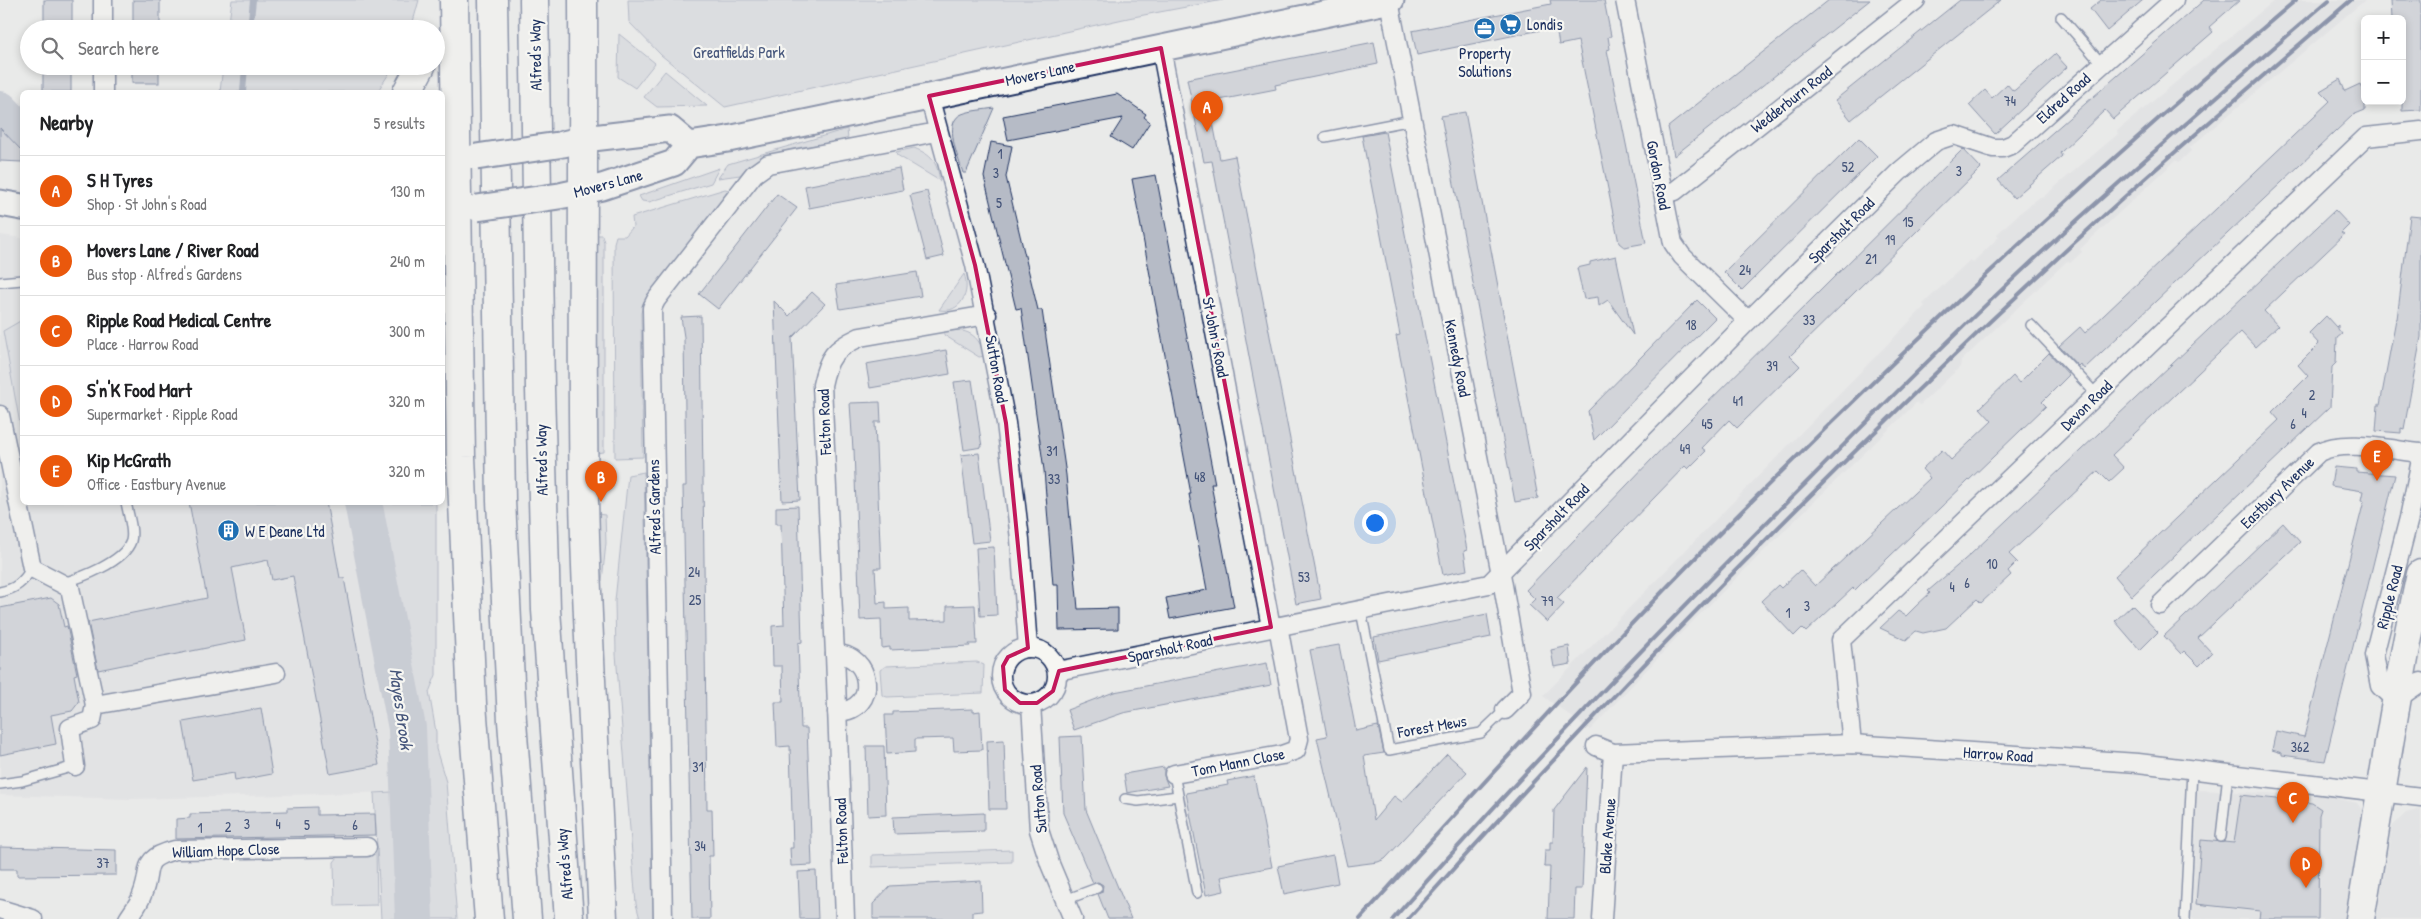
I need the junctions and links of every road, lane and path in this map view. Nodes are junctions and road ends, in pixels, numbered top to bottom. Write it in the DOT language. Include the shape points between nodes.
graph roads {
  1 [pos="103,0"];
  2 [pos="447,0"];
  3 [pos="454,0"];
  4 [pos="493,0"];
  5 [pos="534,0"];
  6 [pos="583,0"];
  7 [pos="1390,0"];
  8 [pos="1625,0"];
  9 [pos="1916,0"];
  10 [pos="2174,0"];
  11 [pos="2061,18"];
  12 [pos="103,20"];
  13 [pos="440,20"];
  14 [pos="1161,48"];
  15 [pos="2101,63"];
  16 [pos="103,75"];
  17 [pos="416,75"];
  18 [pos="103,90"];
  19 [pos="408,90"];
  20 [pos="929,96"];
  21 [pos="1412,120"];
  22 [pos="2421,131"];
  23 [pos="937,132"];
  24 [pos="1325,137"];
  25 [pos="1936,141"];
  26 [pos="571,142"];
  27 [pos="689,144"];
  28 [pos="458,163"];
  29 [pos="571,194"];
  30 [pos="1664,194"];
  31 [pos="0,203"];
  32 [pos="20,207"];
  33 [pos="458,210"];
  34 [pos="20,280"];
  35 [pos="0,282"];
  36 [pos="987,315"];
  37 [pos="1748,322"];
  38 [pos="2031,326"];
  39 [pos="445,387"];
  40 [pos="2097,395"];
  41 [pos="0,416"];
  42 [pos="2421,453"];
  43 [pos="461,457"];
  44 [pos="2421,460"];
  45 [pos="19,495"];
  46 [pos="21,505"];
  47 [pos="127,505"];
  48 [pos="32,568"];
  49 [pos="1501,574"];
  50 [pos="2421,574"];
  51 [pos="60,583"];
  52 [pos="0,592"];
  53 [pos="2160,605"];
  54 [pos="1361,611"];
  55 [pos="1274,627"];
  56 [pos="1028,648"];
  57 [pos="835,654"];
  58 [pos="1057,671"];
  59 [pos="276,673"];
  60 [pos="2421,682"];
  61 [pos="2395,700"];
  62 [pos="1031,704"];
  63 [pos="95,705"];
  64 [pos="1505,710"];
  65 [pos="837,712"];
  66 [pos="1852,744"];
  67 [pos="1596,746"];
  68 [pos="1613,753"];
  69 [pos="75,766"];
  70 [pos="2192,770"];
  71 [pos="1174,774"];
  72 [pos="2228,774"];
  73 [pos="0,784"];
  74 [pos="2382,792"];
  75 [pos="1178,796"];
  76 [pos="2421,797"];
  77 [pos="1124,800"];
  78 [pos="2221,837"];
  79 [pos="367,847"];
  80 [pos="1097,888"];
  81 [pos="1197,893"];
  82 [pos="1065,900"];
  83 [pos="0,908"];
  84 [pos="33,919"];
  85 [pos="128,919"];
  86 [pos="489,919"];
  87 [pos="527,919"];
  88 [pos="569,919"];
  89 [pos="603,919"];
  90 [pos="663,919"];
  91 [pos="845,919"];
  92 [pos="1072,919"];
  93 [pos="1602,919"];
  94 [pos="2186,919"];
  95 [pos="2360,919"];
  1 -- 12 [label="street"];
  2 -- 13 [label="main road"];
  3 -- 28 [label="main road"];
  4 -- 87 [label="main road" via="501,501"];
  5 -- 88 [label="main road, Alfred's Way" via="546,601"];
  6 -- 26 [label="main road"];
  7 -- 14 [label="street, Movers Lane"];
  7 -- 21 [label="street, Kennedy Road"];
  8 -- 30 [label="street, Gordon Road"];
  9 -- 30 [label="street, Wedderburn Road" via="1675,191"];
  10 -- 15 [label="street, Eldred Road"];
  11 -- 15 [label="lane"];
  14 -- 20 [label="street, Movers Lane"];
  14 -- 55 [label="street, St John's Road"];
  15 -- 25 [label="street, Eldred Road" via="2013,144 1993,148 1954,135"];
  16 -- 18 [label="street"];
  17 -- 19 [label="main road"];
  20 -- 23 [label="street, Sutton Road"];
  20 -- 27 [label="street, Movers Lane" via="728,139"];
  21 -- 24 [label="lane"];
  21 -- 49 [label="street, Kennedy Road"];
  22 -- 40 [label="street, Devon Road" via="2366,137"];
  23 -- 36 [label="street, Sutton Road"];
  23 -- 90 [label="street, Alfred's Gardens" via="768,164 754,174 652,308"];
  25 -- 37 [label="street, Sparsholt Road" via="1899,172"];
  26 -- 27 [label="street" via="670,129"];
  26 -- 28 [label="street, bridge"];
  26 -- 29 [label="main road"];
  27 -- 29 [label="street, Movers Lane" via="674,163"];
  28 -- 33 [label="main road"];
  29 -- 33 [label="street, Movers Lane, bridge"];
  29 -- 89 [label="main road"];
  30 -- 37 [label="street, Gordon Road" via="1673,243"];
  31 -- 32 [label="street"];
  33 -- 43 [label="main road"];
  34 -- 35 [label="lane"];
  36 -- 56 [label="street, Sutton Road" via="1006,422 1020,539"];
  36 -- 57 [label="street, Felton Road" via="860,337 832,355 826,368 822,385"];
  37 -- 49 [label="street, Sparsholt Road"];
  38 -- 40 [label="lane"];
  39 -- 43 [label="main road"];
  40 -- 66 [label="street, Devon Road" via="1841,640"];
  41 -- 45 [label="street"];
  42 -- 53 [label="street, Eastbury Avenue" via="2344,446 2330,446 2319,452"];
  43 -- 86 [label="main road" via="472,704"];
  44 -- 61 [label="street, Ripple Road" via="2410,518 2374,655 2380,686"];
  46 -- 48 [label="street"];
  47 -- 51 [label="lane" via="132,534 127,548 84,577"];
  48 -- 51 [label="street"];
  48 -- 52 [label="lane" via="23,583"];
  49 -- 54 [label="street, Sparsholt Road" via="1482,586"];
  49 -- 64 [label="street, Kennedy Road" via="1522,693"];
  50 -- 61 [label="main road, Ripple Road"];
  51 -- 63 [label="street" via="70,588"];
  54 -- 55 [label="street, Sparsholt Road"];
  54 -- 64 [label="lane, Forest Mews" via="1389,750 1481,732"];
  55 -- 58 [label="street, Sparsholt Road"];
  55 -- 71 [label="street, Tom Mann Close" via="1299,739 1296,750"];
  56 -- 58 [label="street" via="1044,652"];
  56 -- 62 [label="street" via="1008,657 1001,674 1011,698"];
  57 -- 65 [label="street, Felton Road"];
  57 -- 65 [label="street" via="844,654 853,660 867,679 867,690 855,708"];
  58 -- 62 [label="street" via="1053,691 1044,700"];
  59 -- 63 [label="street"];
  60 -- 61 [label="street"];
  61 -- 74 [label="main road, Ripple Road"];
  62 -- 82 [label="street, Sutton Road" via="1039,830"];
  63 -- 69 [label="street" via="92,720 70,728"];
  65 -- 91 [label="street, Felton Road"];
  66 -- 68 [label="street, Harrow Road"];
  66 -- 70 [label="street, Harrow Road" via="2138,763"];
  67 -- 68 [label="street"];
  68 -- 93 [label="street, Blake Avenue"];
  69 -- 73 [label="lane"];
  70 -- 72 [label="street, Harrow Road"];
  70 -- 94 [label="lane"];
  71 -- 75 [label="lane"];
  72 -- 74 [label="street, Harrow Road"];
  72 -- 78 [label="lane"];
  74 -- 76 [label="street, Harrow Road"];
  74 -- 95 [label="main road, Ripple Road"];
  75 -- 77 [label="lane"];
  75 -- 81 [label="lane"];
  79 -- 85 [label="street, William Hope Close" via="175,850 160,854 149,863 143,894"];
  80 -- 82 [label="lane"];
  82 -- 92 [label="street, Sutton Road"];
  83 -- 84 [label="street"];
}
